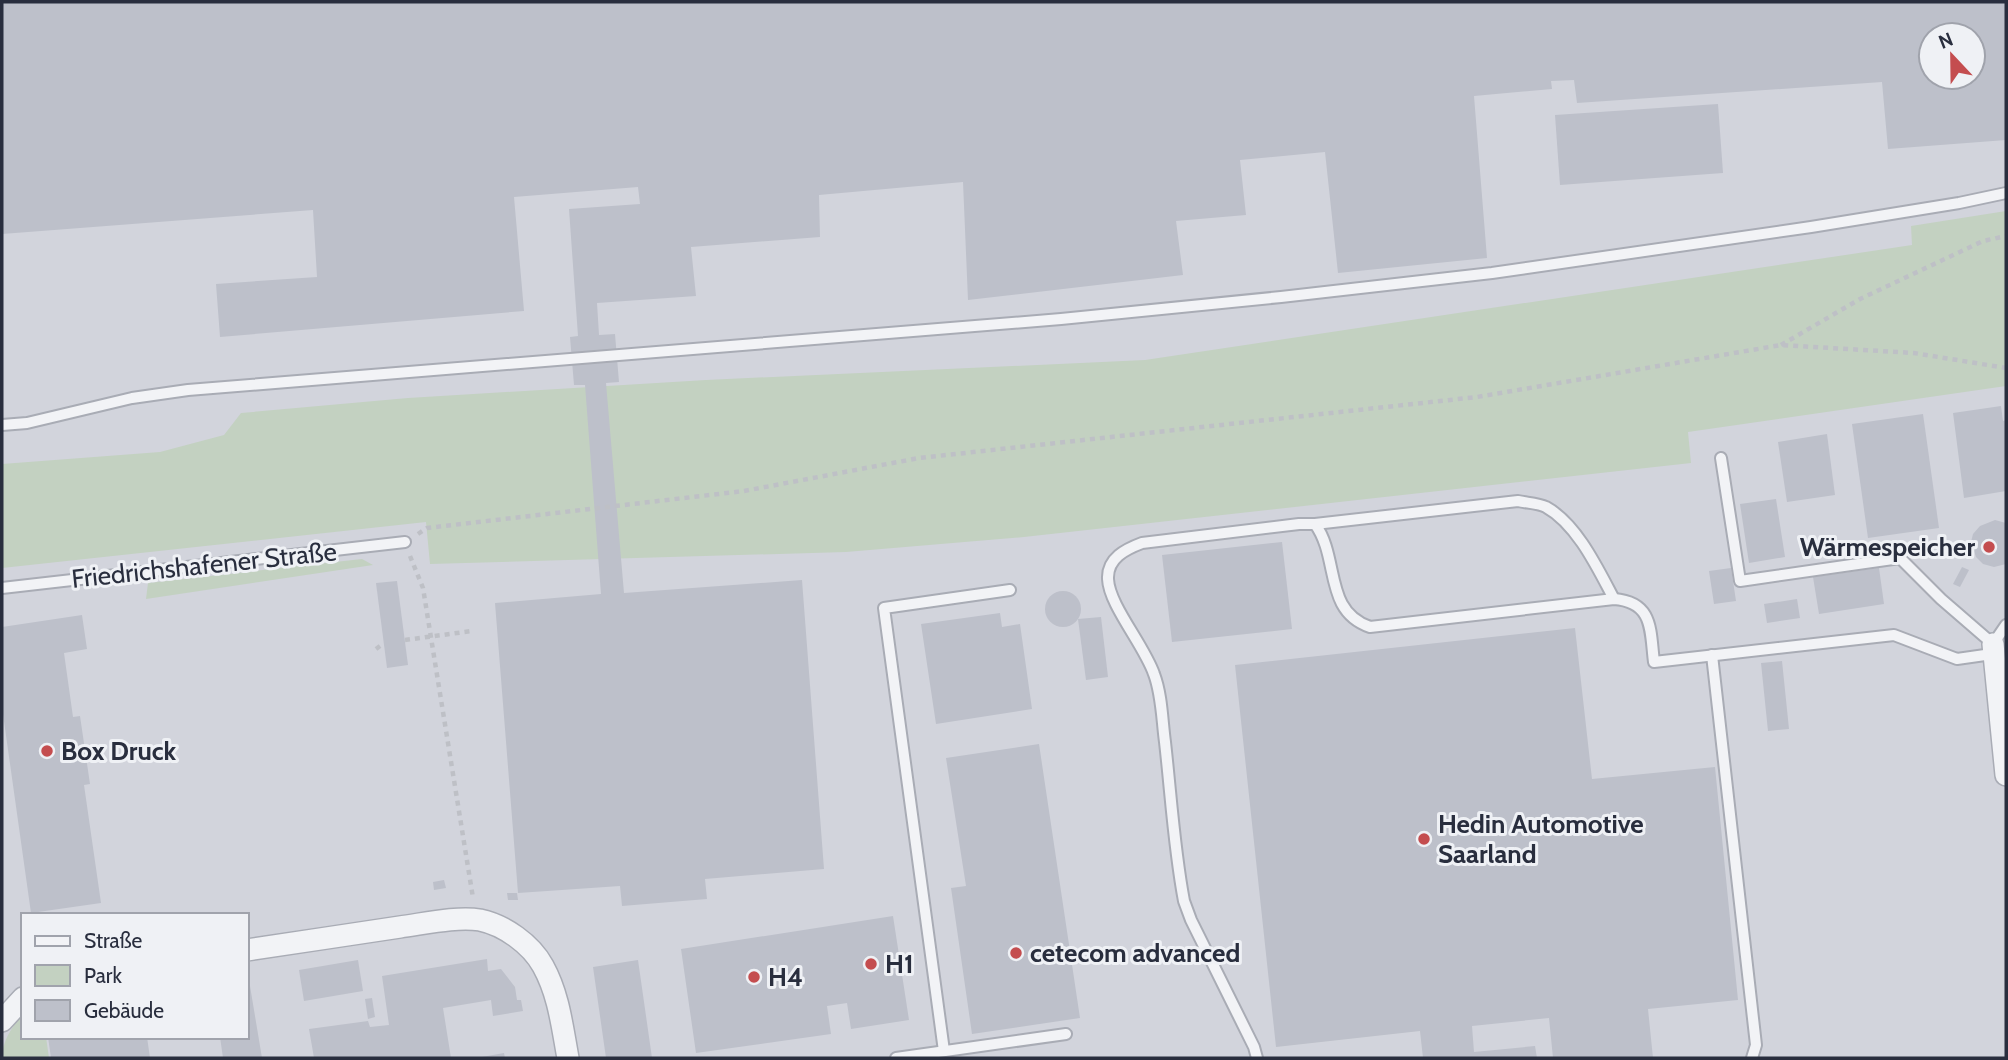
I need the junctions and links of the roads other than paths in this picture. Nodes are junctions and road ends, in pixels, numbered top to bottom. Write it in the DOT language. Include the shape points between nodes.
graph roads {
  1 [pos="2006,193"];
  2 [pos="2,425"];
  3 [pos="1721,458"];
  4 [pos="1315,524"];
  5 [pos="405,542"];
  6 [pos="2,588"];
  7 [pos="1010,590"];
  8 [pos="1614,600"];
  9 [pos="2006,625"];
  10 [pos="1993,649"];
  11 [pos="1712,656"];
  12 [pos="2006,775"];
  13 [pos="248,950"];
  14 [pos="21,1000"];
  15 [pos="2,1021"];
  16 [pos="1066,1034"];
  17 [pos="944,1051"];
  18 [pos="568,1058"];
  19 [pos="896,1058"];
  20 [pos="1257,1058"];
  21 [pos="1752,1058"];
  1 -- 2 [label="lane" via="1811,227 1479,275 1075,317 188,390"];
  3 -- 10 [label="lane" via="1740,580 1900,558"];
  4 -- 8 [label="lane" via="1518,501 1544,505 1591,555"];
  4 -- 8 [label="lane" via="1322,533 1339,600 1346,613 1370,627"];
  4 -- 20 [label="lane" via="1142,543 1115,558 1108,576 1114,603 1146,653 1159,692 1184,901"];
  5 -- 6 [label="lane, Friedrichshafener Straße"];
  7 -- 17 [label="lane" via="884,608"];
  8 -- 11 [label="lane" via="1628,600 1649,620 1654,662"];
  9 -- 10 [label="lane"];
  10 -- 11 [label="lane" via="1956,659 1894,635"];
  10 -- 12 [label="street"];
  11 -- 21 [label="lane" via="1756,1045"];
  13 -- 18 [label="street" via="477,919 509,932 542,964 557,999"];
  14 -- 15 [label="street"];
  16 -- 17 [label="lane"];
  17 -- 19 [label="lane"];
}
